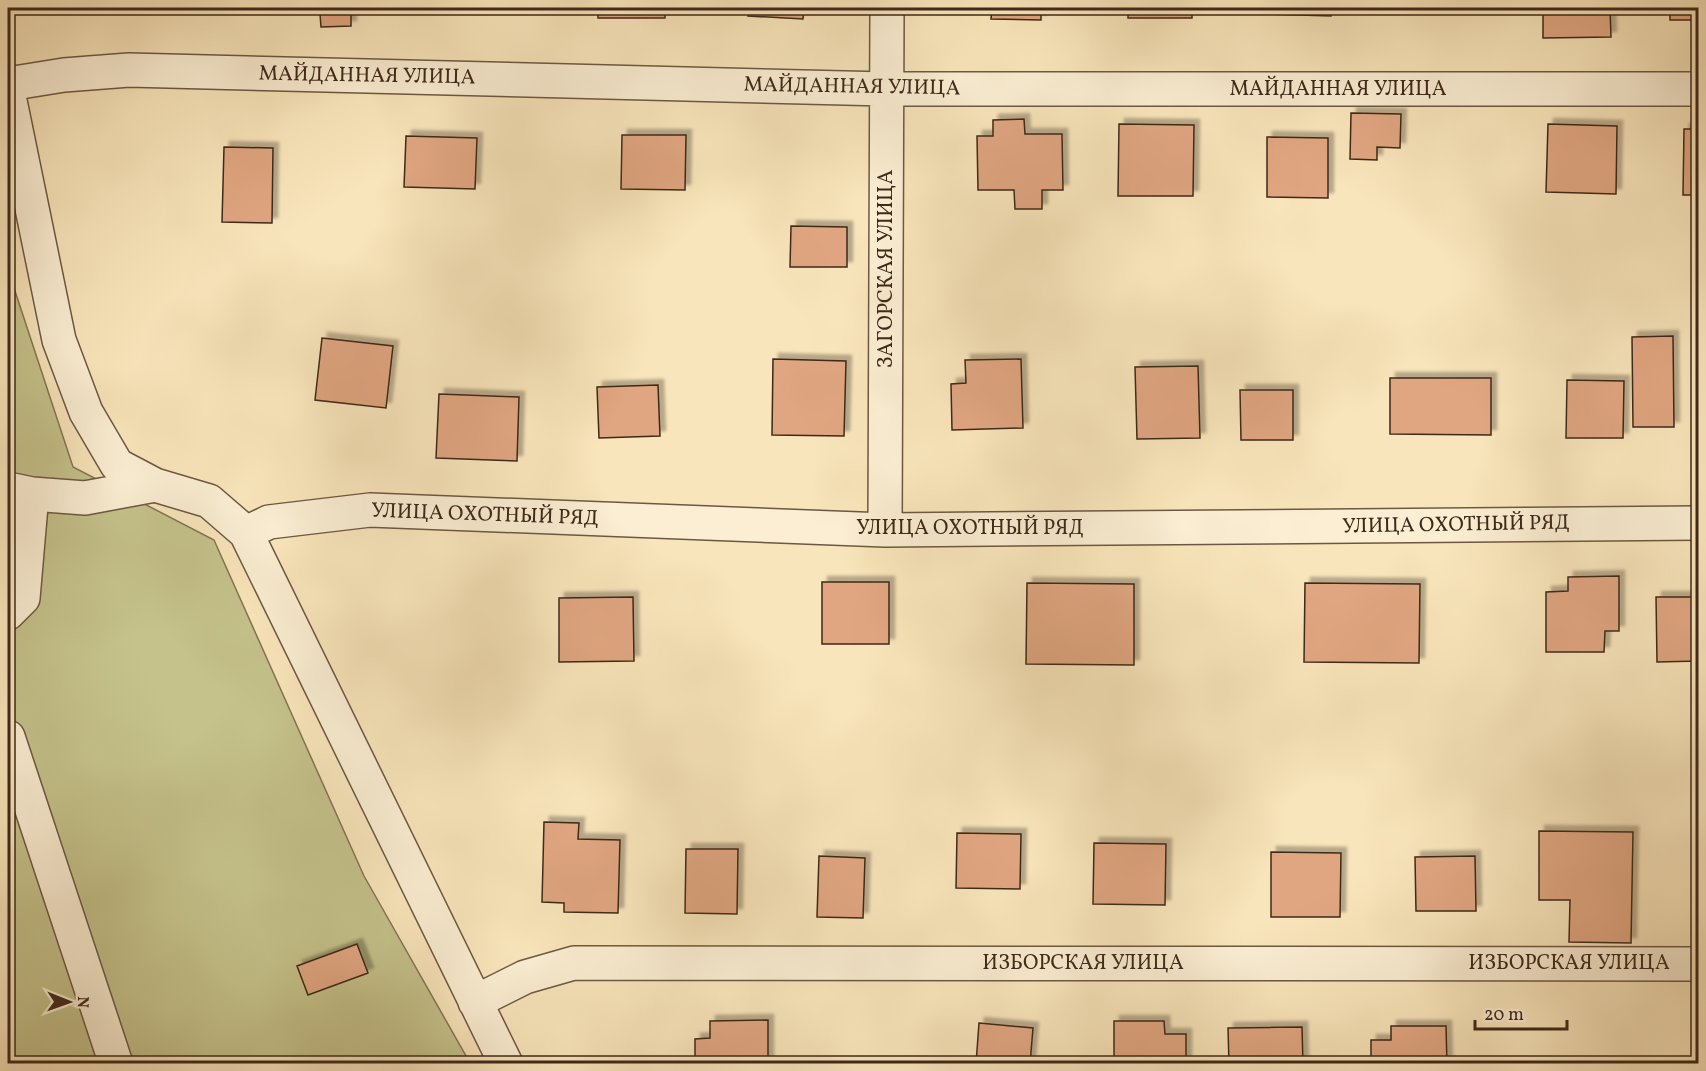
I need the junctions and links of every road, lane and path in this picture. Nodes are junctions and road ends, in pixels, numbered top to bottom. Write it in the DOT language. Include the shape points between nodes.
graph roads {
  1 [pos="887,8"];
  2 [pos="8,84"];
  3 [pos="886,89"];
  4 [pos="8,90"];
  5 [pos="1698,90"];
  6 [pos="155,485"];
  7 [pos="20,491"];
  8 [pos="1698,523"];
  9 [pos="885,530"];
  10 [pos="246,533"];
  11 [pos="8,614"];
  12 [pos="8,737"];
  13 [pos="1698,963"];
  14 [pos="475,1002"];
  15 [pos="116,1064"];
  16 [pos="506,1064"];
  1 -- 3 [label="street, ЗАГОРСКАЯ УЛИЦА"];
  2 -- 3 [label="street, МАЙДАННАЯ УЛИЦА" via="129,70"];
  3 -- 5 [label="street, МАЙДАННАЯ УЛИЦА"];
  3 -- 9 [label="street, ЗАГОРСКАЯ УЛИЦА"];
  4 -- 6 [label="street" via="59,340 86,412 117,465"];
  6 -- 7 [label="street" via="84,498"];
  6 -- 10 [label="street" via="209,501"];
  7 -- 11 [label="street" via="23,598"];
  8 -- 9 [label="street, УЛИЦА ОХОТНЫЙ РЯД"];
  9 -- 10 [label="street, УЛИЦА ОХОТНЫЙ РЯД" via="370,510 269,522"];
  10 -- 14 [label="street"];
  12 -- 15 [label="street"];
  13 -- 14 [label="street, ИЗБОРСКАЯ УЛИЦА" via="573,963 525,977"];
  14 -- 16 [label="street"];
}
